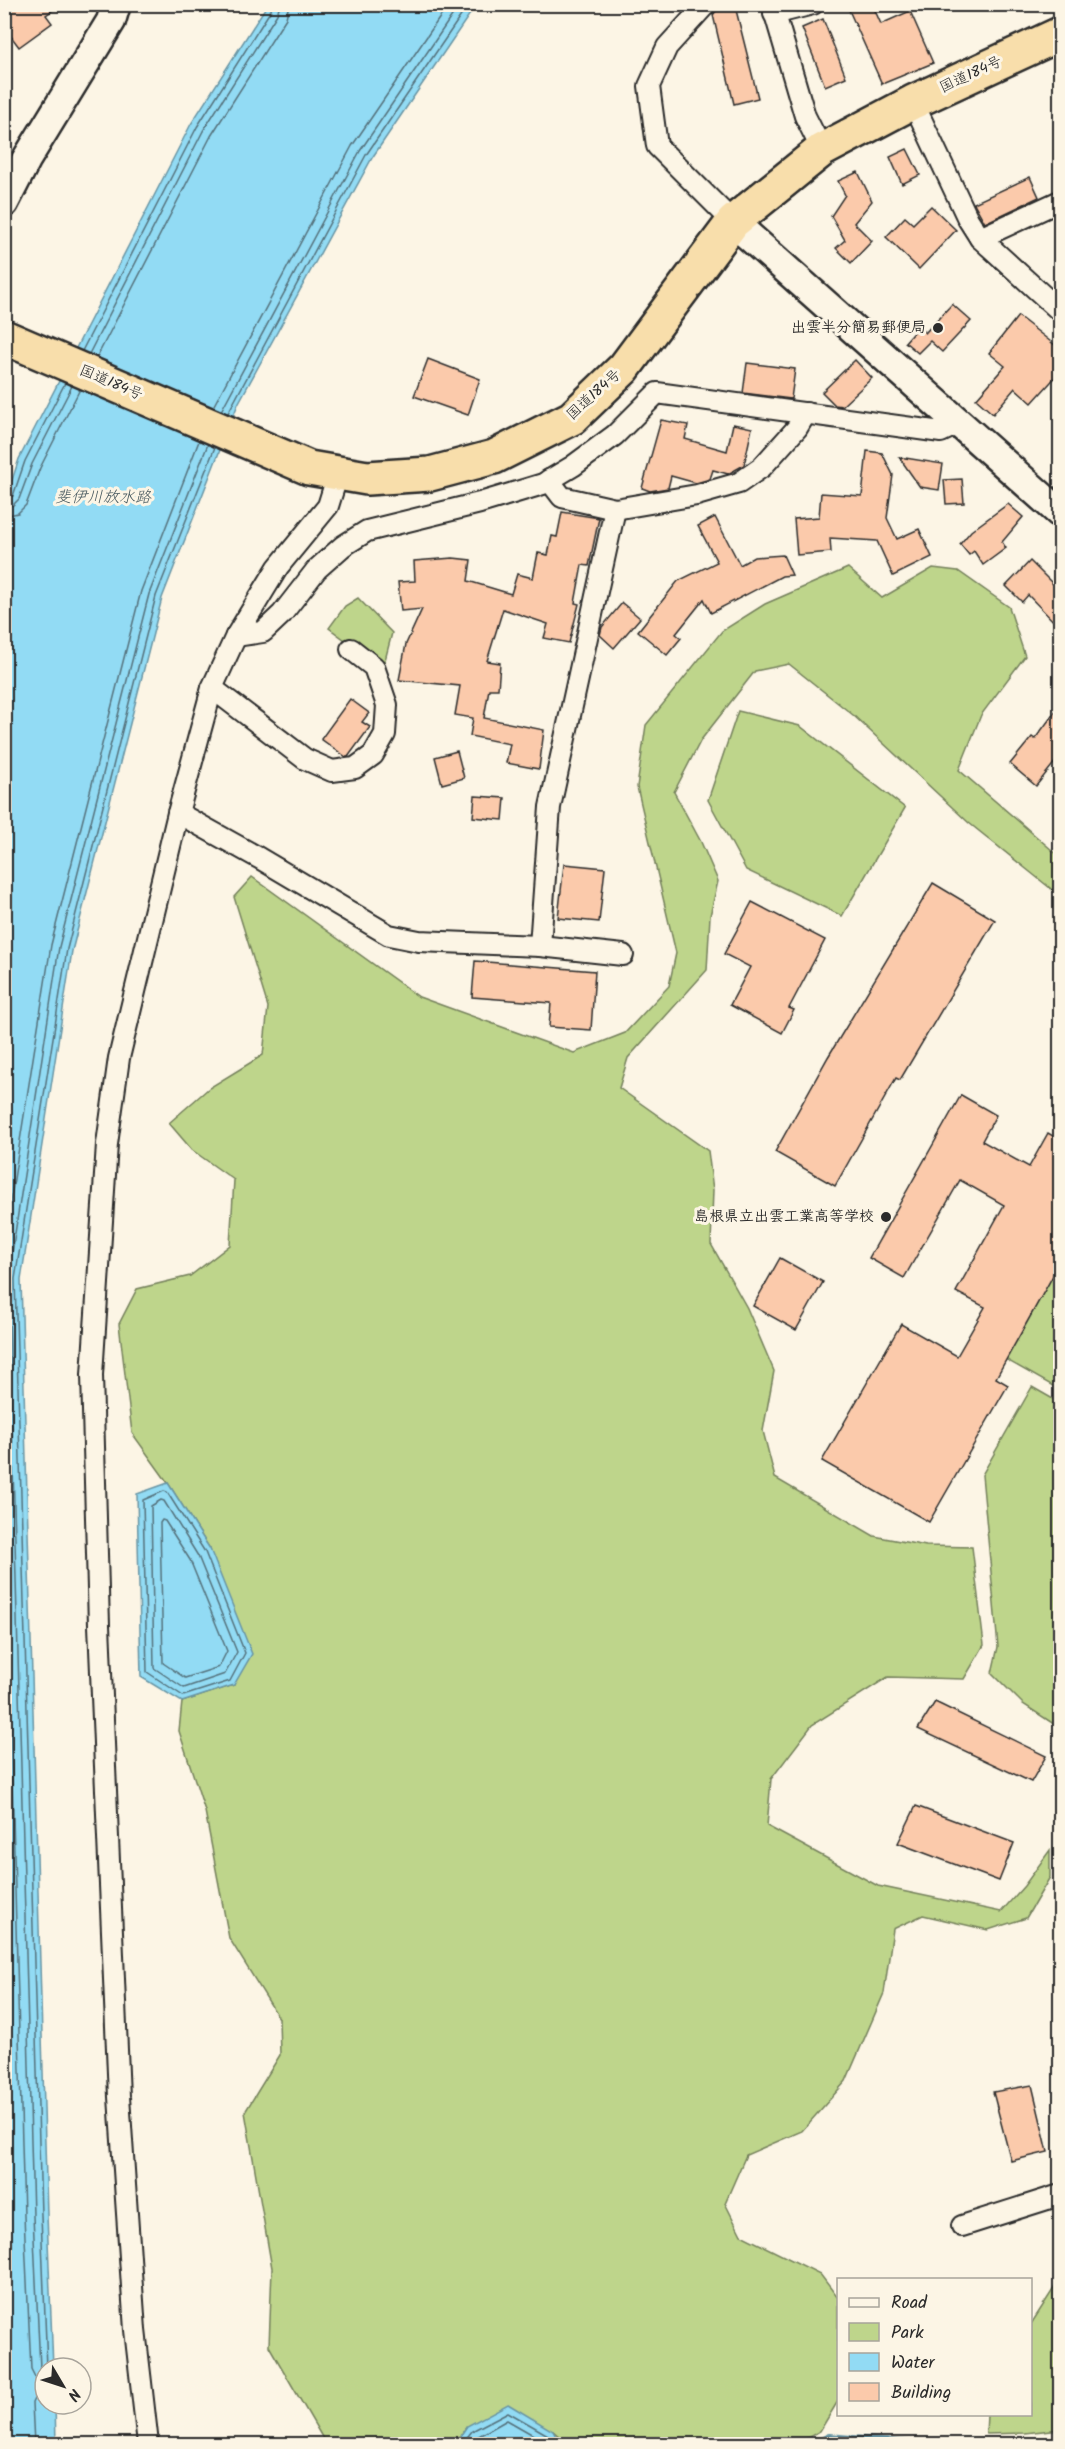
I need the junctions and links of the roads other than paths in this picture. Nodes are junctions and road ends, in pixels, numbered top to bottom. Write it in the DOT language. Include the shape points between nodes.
graph roads {
  1 [pos="116,4"];
  2 [pos="706,4"];
  3 [pos="813,4"];
  4 [pos="773,9"];
  5 [pos="1060,34"];
  6 [pos="913,102"];
  7 [pos="822,150"];
  8 [pos="1060,201"];
  9 [pos="4,204"];
  10 [pos="733,222"];
  11 [pos="980,238"];
  12 [pos="1060,311"];
  13 [pos="4,338"];
  14 [pos="806,413"];
  15 [pos="960,423"];
  16 [pos="323,471"];
  17 [pos="549,480"];
  18 [pos="615,509"];
  19 [pos="1060,513"];
  20 [pos="236,636"];
  21 [pos="351,649"];
  22 [pos="212,688"];
  23 [pos="178,813"];
  24 [pos="540,946"];
  25 [pos="623,955"];
  26 [pos="1060,2195"];
  27 [pos="962,2226"];
  28 [pos="148,2445"];
  1 -- 9 [label="street" via="111,21 26,160"];
  2 -- 10 [label="street" via="667,47 649,86 657,146"];
  3 -- 4 [label="street"];
  4 -- 7 [label="street" via="805,116"];
  5 -- 6 [label="highway, 国道184号"];
  6 -- 7 [label="highway, 国道184号"];
  6 -- 11 [label="street"];
  7 -- 10 [label="highway, 国道184号"];
  8 -- 11 [label="street"];
  10 -- 15 [label="street"];
  10 -- 16 [label="highway, 国道184号" via="624,368 572,418 494,457 430,474 367,478"];
  11 -- 12 [label="street"];
  13 -- 16 [label="highway, 国道184号"];
  14 -- 15 [label="street" via="941,432"];
  14 -- 17 [label="street" via="657,393 615,435"];
  14 -- 18 [label="street" via="762,467 739,483 697,495"];
  15 -- 19 [label="street"];
  16 -- 20 [label="street" via="328,506 278,567"];
  17 -- 18 [label="street" via="562,497"];
  17 -- 20 [label="street" via="480,503 368,531 316,569 263,632"];
  18 -- 24 [label="street" via="550,807"];
  20 -- 22 [label="street"];
  21 -- 22 [label="street" via="374,667 387,705 385,734 373,755 355,768 332,771 305,759"];
  22 -- 23 [label="street"];
  23 -- 24 [label="street" via="389,934 419,941"];
  23 -- 28 [label="street" via="119,1058 107,1144 92,1375 119,2097 135,2330"];
  24 -- 25 [label="street"];
  26 -- 27 [label="street"];
}
